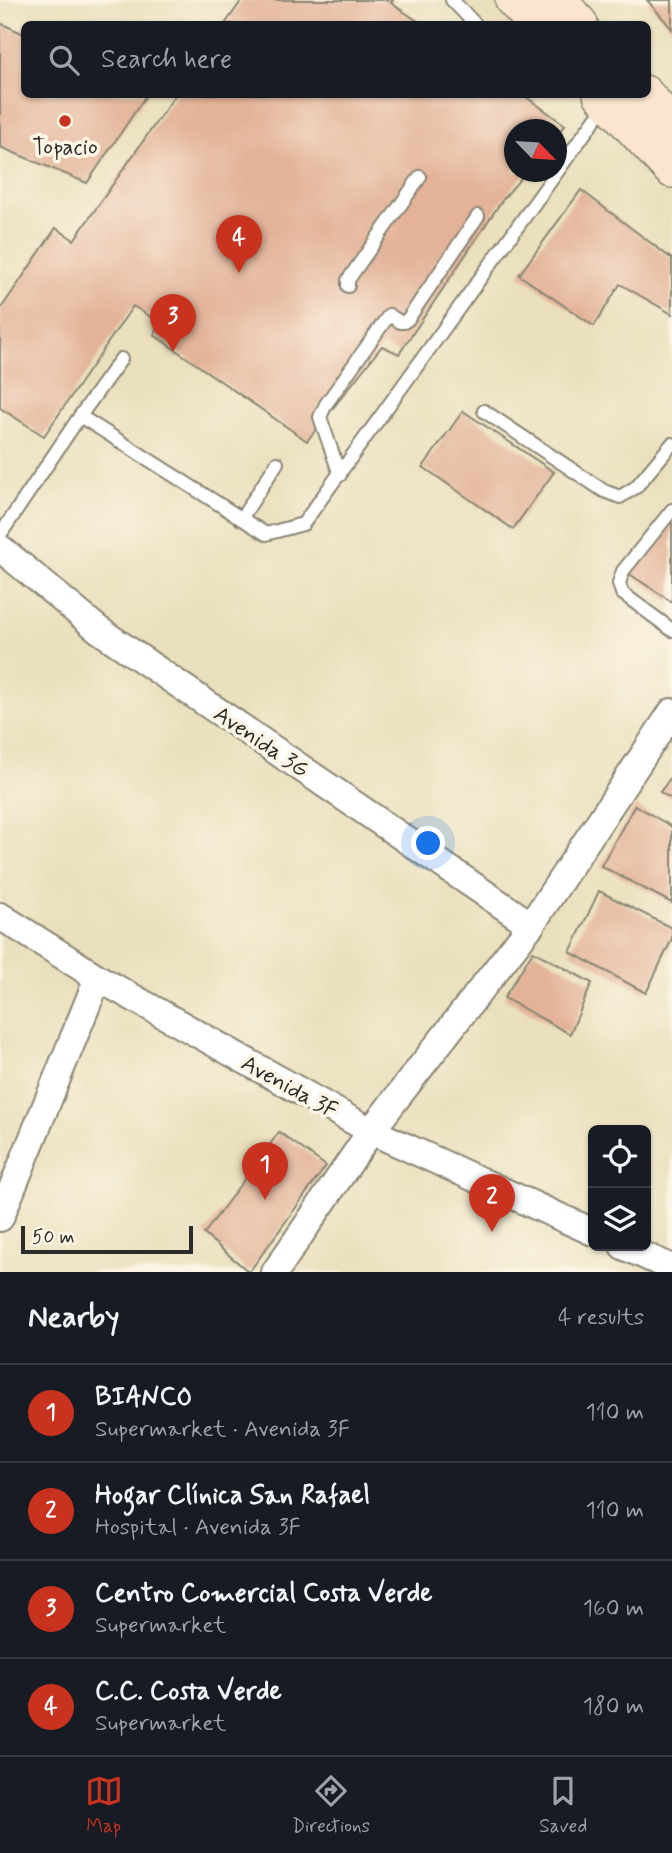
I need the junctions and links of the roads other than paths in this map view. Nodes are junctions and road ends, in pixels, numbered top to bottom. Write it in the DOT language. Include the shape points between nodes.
graph roads {
  1 [pos="452,0"];
  2 [pos="514,0"];
  3 [pos="557,0"];
  4 [pos="472,21"];
  5 [pos="534,21"];
  6 [pos="576,21"];
  7 [pos="605,98"];
  8 [pos="648,98"];
  9 [pos="672,125"];
  10 [pos="672,169"];
  11 [pos="420,177"];
  12 [pos="478,216"];
  13 [pos="348,286"];
  14 [pos="121,359"];
  15 [pos="484,411"];
  16 [pos="80,416"];
  17 [pos="672,444"];
  18 [pos="277,463"];
  19 [pos="340,475"];
  20 [pos="672,510"];
  21 [pos="241,519"];
  22 [pos="0,535"];
  23 [pos="0,548"];
  24 [pos="672,631"];
  25 [pos="672,712"];
  26 [pos="0,916"];
  27 [pos="531,925"];
  28 [pos="98,978"];
  29 [pos="371,1131"];
  30 [pos="0,1217"];
  31 [pos="588,1230"];
  32 [pos="634,1251"];
  33 [pos="672,1268"];
  34 [pos="275,1272"];
  1 -- 4 [label="lane"];
  2 -- 5 [label="street"];
  3 -- 6 [label="street"];
  7 -- 10 [label="street"];
  7 -- 19 [label="lane"];
  8 -- 9 [label="street"];
  11 -- 13 [label="lane"];
  12 -- 19 [label="lane" via="408,319 400,322 389,315 320,417"];
  14 -- 16 [label="lane"];
  15 -- 17 [label="lane" via="604,491 620,496 636,486"];
  16 -- 21 [label="lane"];
  16 -- 22 [label="lane"];
  18 -- 21 [label="lane"];
  19 -- 21 [label="lane" via="303,524 265,534"];
  20 -- 24 [label="lane" via="623,571 619,583 622,593"];
  23 -- 27 [label="street, Avenida 3G" via="99,630"];
  25 -- 27 [label="street"];
  26 -- 28 [label="street, Avenida 3F"];
  27 -- 29 [label="street"];
  28 -- 29 [label="street, Avenida 3F"];
  28 -- 30 [label="street"];
  29 -- 31 [label="street, Avenida 3F"];
  29 -- 34 [label="street"];
  32 -- 33 [label="street"];
}
